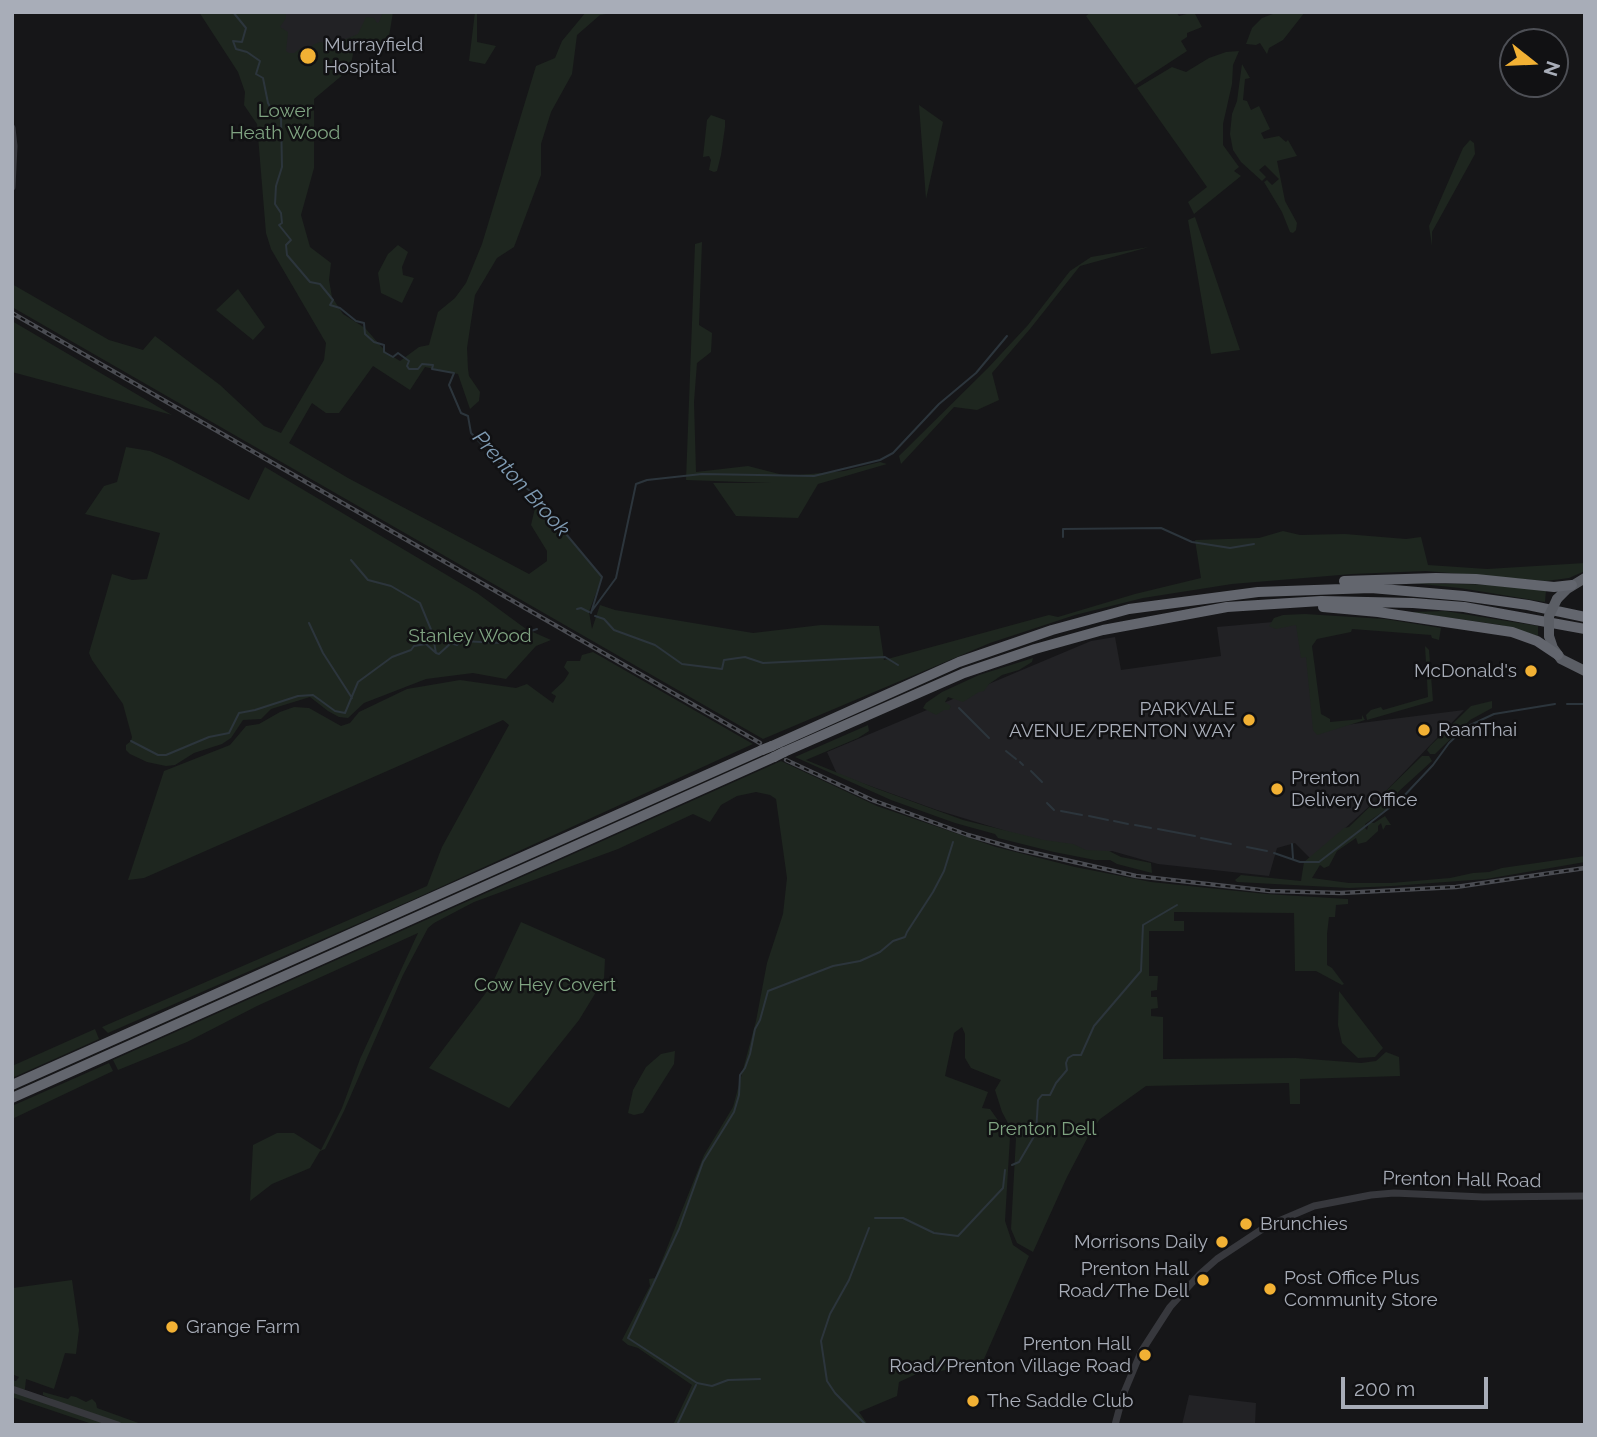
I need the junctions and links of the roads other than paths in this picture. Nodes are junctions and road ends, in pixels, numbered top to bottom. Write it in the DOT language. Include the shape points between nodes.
graph roads {
  1 [pos="12,128"];
  2 [pos="12,187"];
  3 [pos="1585,579"];
  4 [pos="1572,584"];
  5 [pos="1258,592"];
  6 [pos="1171,615"];
  7 [pos="1585,617"];
  8 [pos="1585,629"];
  9 [pos="1558,655"];
  10 [pos="1585,671"];
  11 [pos="773,751"];
  12 [pos="536,856"];
  13 [pos="12,1085"];
  14 [pos="12,1098"];
  15 [pos="1585,1196"];
  16 [pos="12,1389"];
  17 [pos="118,1425"];
  18 [pos="1115,1425"];
  1 -- 2 [label="street"];
  3 -- 4 [label="highway"];
  4 -- 5 [label="highway" via="1382,579"];
  4 -- 9 [label="highway, bridge" via="1549,616 1549,636"];
  5 -- 7 [label="highway" via="1332,587 1412,590"];
  5 -- 11 [label="highway" via="1129,609 1052,630 959,662"];
  6 -- 8 [label="highway" via="1277,602 1370,600 1464,607"];
  6 -- 9 [label="highway" via="1328,607 1377,612 1512,632"];
  6 -- 11 [label="highway" via="1035,649 964,673"];
  9 -- 10 [label="highway"];
  11 -- 12 [label="highway"];
  12 -- 13 [label="highway"];
  12 -- 14 [label="highway"];
  15 -- 18 [label="street, Prenton Hall Road" via="1371,1195 1314,1206 1267,1226 1217,1259 1170,1307 1141,1352"];
  16 -- 17 [label="street"];
}
